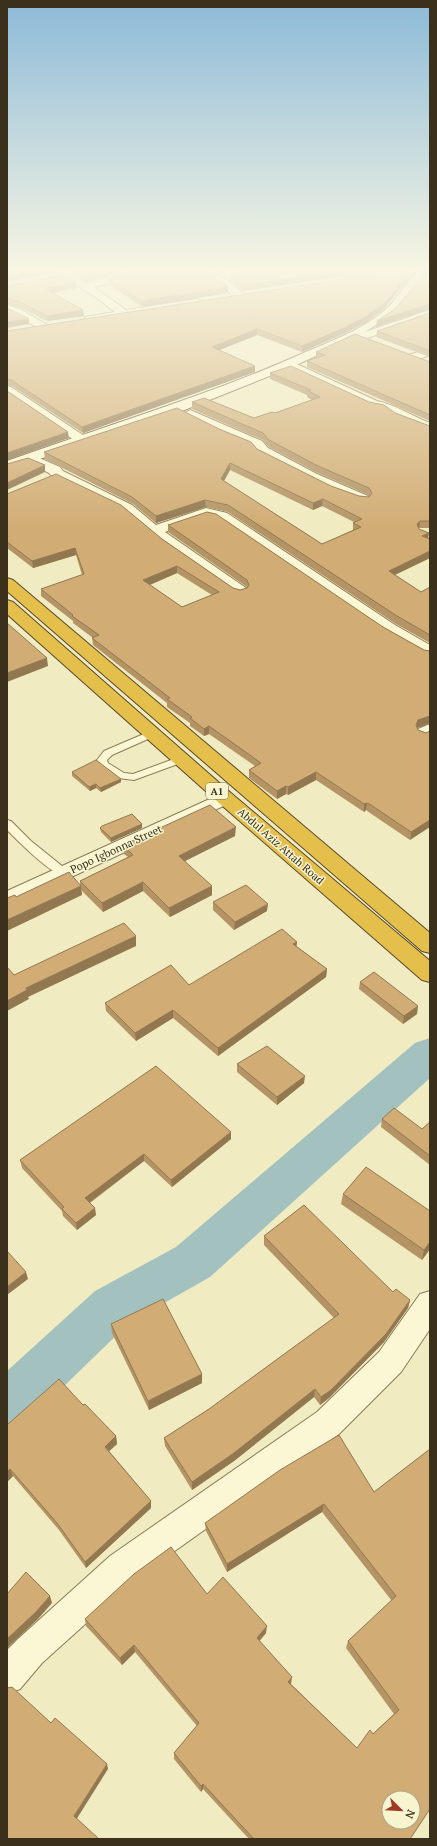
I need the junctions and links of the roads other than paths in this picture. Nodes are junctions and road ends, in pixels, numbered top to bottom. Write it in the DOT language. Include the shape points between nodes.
graph roads {
  1 [pos="305,357"];
  2 [pos="413,357"];
  3 [pos="430,363"];
  4 [pos="288,364"];
  5 [pos="7,390"];
  6 [pos="178,408"];
  7 [pos="430,428"];
  8 [pos="82,439"];
  9 [pos="30,458"];
  10 [pos="7,466"];
  11 [pos="363,499"];
  12 [pos="155,530"];
  13 [pos="7,583"];
  14 [pos="240,591"];
  15 [pos="7,605"];
  16 [pos="430,652"];
  17 [pos="153,732"];
  18 [pos="182,759"];
  19 [pos="225,798"];
  20 [pos="7,824"];
  21 [pos="63,873"];
  22 [pos="7,900"];
  23 [pos="430,945"];
  24 [pos="430,974"];
  25 [pos="430,1304"];
  26 [pos="7,1676"];
  1 -- 4 [label="street"];
  2 -- 3 [label="street"];
  4 -- 6 [label="street"];
  4 -- 7 [label="street"];
  5 -- 8 [label="street"];
  6 -- 8 [label="street"];
  6 -- 11 [label="street" via="257,444 263,450 312,477"];
  8 -- 9 [label="street"];
  9 -- 10 [label="street"];
  9 -- 12 [label="street" via="55,470 52,477 127,508"];
  12 -- 14 [label="street" via="168,542"];
  12 -- 16 [label="street" via="206,512 222,516 389,629"];
  13 -- 23 [label="highway, Abdul Aziz Attah Road / A1"];
  15 -- 17 [label="highway, Abdul Aziz Attah Road / A1"];
  17 -- 18 [label="highway, Abdul Aziz Attah Road / A1"];
  17 -- 18 [label="lane" via="108,753 102,760 103,765 122,776 134,777"];
  18 -- 19 [label="highway, Abdul Aziz Attah Road / A1"];
  19 -- 21 [label="street, Popo Igbonna Street"];
  19 -- 24 [label="highway, Abdul Aziz Attah Road / A1"];
  20 -- 21 [label="lane"];
  21 -- 22 [label="street, Popo Igbonna Street"];
  25 -- 26 [label="street" via="390,1362 328,1423 122,1568 30,1651"];
}
